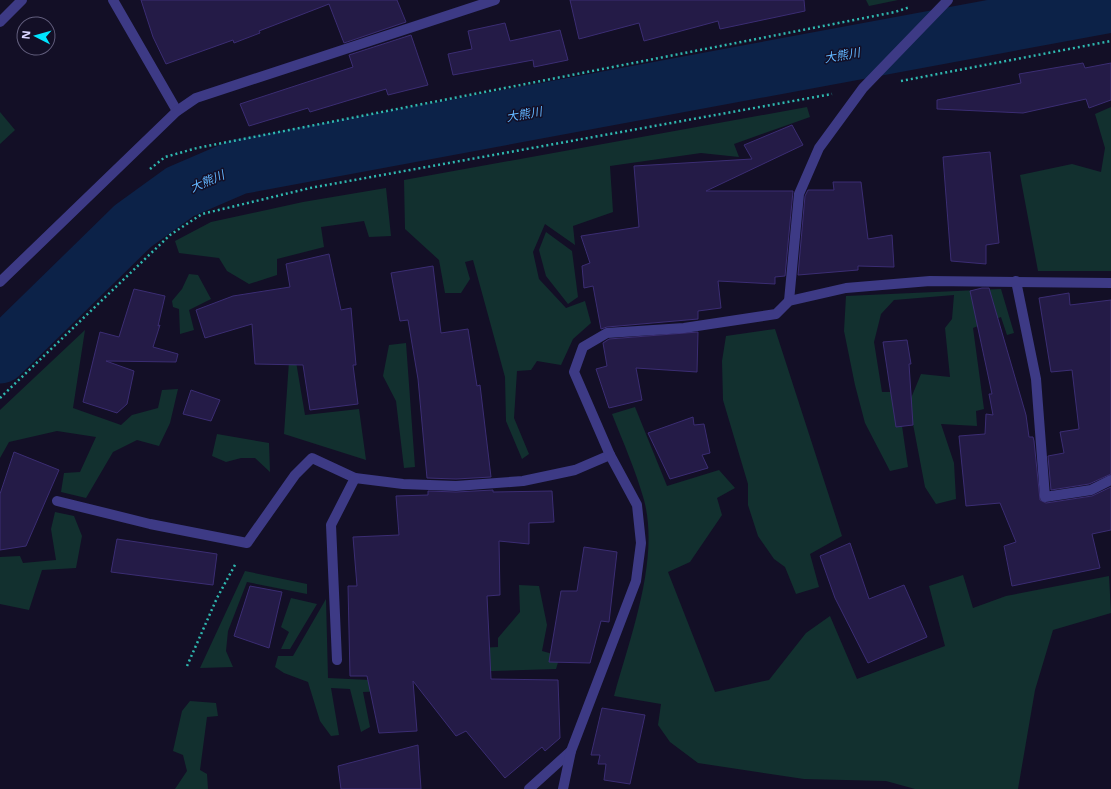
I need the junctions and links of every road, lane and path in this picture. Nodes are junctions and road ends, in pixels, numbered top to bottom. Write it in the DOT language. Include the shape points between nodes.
graph roads {
  1 [pos="22,0"];
  2 [pos="113,0"];
  3 [pos="496,0"];
  4 [pos="948,0"];
  5 [pos="914,5"];
  6 [pos="0,22"];
  7 [pos="1111,41"];
  8 [pos="900,81"];
  9 [pos="834,93"];
  10 [pos="177,111"];
  11 [pos="149,170"];
  12 [pos="1016,281"];
  13 [pos="0,282"];
  14 [pos="1111,283"];
  15 [pos="789,301"];
  16 [pos="0,398"];
  17 [pos="610,455"];
  18 [pos="355,478"];
  19 [pos="1111,480"];
  20 [pos="58,501"];
  21 [pos="246,543"];
  22 [pos="336,660"];
  23 [pos="187,666"];
  24 [pos="571,751"];
  25 [pos="529,789"];
  26 [pos="565,789"];
  1 -- 6 [label="street"];
  2 -- 10 [label="street"];
  3 -- 10 [label="street" via="196,98"];
  4 -- 15 [label="street" via="863,88 819,148 798,194"];
  5 -- 11 [label="path" via="887,14 197,148 165,157"];
  7 -- 8 [label="path"];
  9 -- 16 [label="path" via="310,188 202,214 170,235"];
  10 -- 13 [label="street"];
  12 -- 14 [label="street"];
  12 -- 15 [label="street" via="930,281 846,288"];
  12 -- 19 [label="street" via="1036,379 1045,497 1091,490"];
  15 -- 17 [label="street" via="776,314 684,328 607,333 583,348 574,372"];
  17 -- 18 [label="street" via="576,470 523,481 456,486 403,484"];
  17 -- 24 [label="street" via="637,505 641,543 636,581"];
  18 -- 21 [label="street" via="312,458 295,475"];
  18 -- 22 [label="street" via="331,524"];
  20 -- 21 [label="street" via="150,524"];
  21 -- 23 [label="path" via="217,598"];
  24 -- 25 [label="street"];
  24 -- 26 [label="street"];
}
